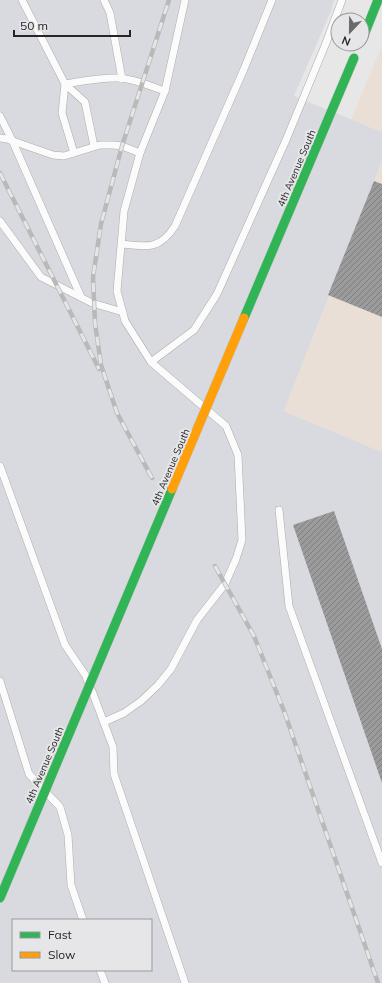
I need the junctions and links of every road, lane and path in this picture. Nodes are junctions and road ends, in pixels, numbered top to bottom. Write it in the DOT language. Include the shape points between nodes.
graph roads {
  1 [pos="22,0"];
  2 [pos="104,0"];
  3 [pos="185,0"];
  4 [pos="272,0"];
  5 [pos="342,0"];
  6 [pos="378,0"];
  7 [pos="370,20"];
  8 [pos="357,52"];
  9 [pos="122,78"];
  10 [pos="65,84"];
  11 [pos="165,91"];
  12 [pos="0,116"];
  13 [pos="0,138"];
  14 [pos="12,140"];
  15 [pos="94,146"];
  16 [pos="74,153"];
  17 [pos="140,153"];
  18 [pos="0,221"];
  19 [pos="122,244"];
  20 [pos="81,297"];
  21 [pos="123,312"];
  22 [pos="151,362"];
  23 [pos="0,466"];
  24 [pos="279,510"];
  25 [pos="0,681"];
  26 [pos="104,722"];
  27 [pos="382,863"];
  28 [pos="0,898"];
  29 [pos="83,919"];
  30 [pos="100,971"];
  31 [pos="105,983"];
  32 [pos="185,983"];
  1 -- 10 [label="lane"];
  2 -- 9 [label="lane" via="110,13"];
  3 -- 11 [label="lane"];
  4 -- 19 [label="lane" via="175,226 161,242 152,246"];
  5 -- 22 [label="lane" via="286,140 217,294 194,330"];
  6 -- 7 [label="main road"];
  8 -- 28 [label="main road, 4th Avenue South, bridge"];
  9 -- 10 [label="lane"];
  9 -- 11 [label="lane"];
  10 -- 15 [label="lane" via="85,102"];
  10 -- 16 [label="lane" via="62,113"];
  11 -- 17 [label="lane"];
  12 -- 14 [label="lane"];
  13 -- 14 [label="lane"];
  14 -- 16 [label="lane" via="53,155 64,156"];
  14 -- 20 [label="lane"];
  15 -- 16 [label="lane"];
  15 -- 17 [label="lane" via="122,146"];
  17 -- 19 [label="lane" via="124,211"];
  18 -- 20 [label="lane" via="41,277"];
  19 -- 21 [label="lane" via="118,291"];
  20 -- 21 [label="lane"];
  21 -- 22 [label="lane" via="125,321"];
  22 -- 26 [label="lane" via="226,426 238,455 242,540 225,584 196,620 171,669 158,686 141,701 124,713"];
  23 -- 26 [label="lane" via="65,645 86,676"];
  24 -- 27 [label="lane" via="289,606"];
  25 -- 29 [label="lane" via="29,774 60,806 68,835 71,885"];
  26 -- 32 [label="lane" via="114,747 114,774"];
  30 -- 31 [label="lane"];
}
